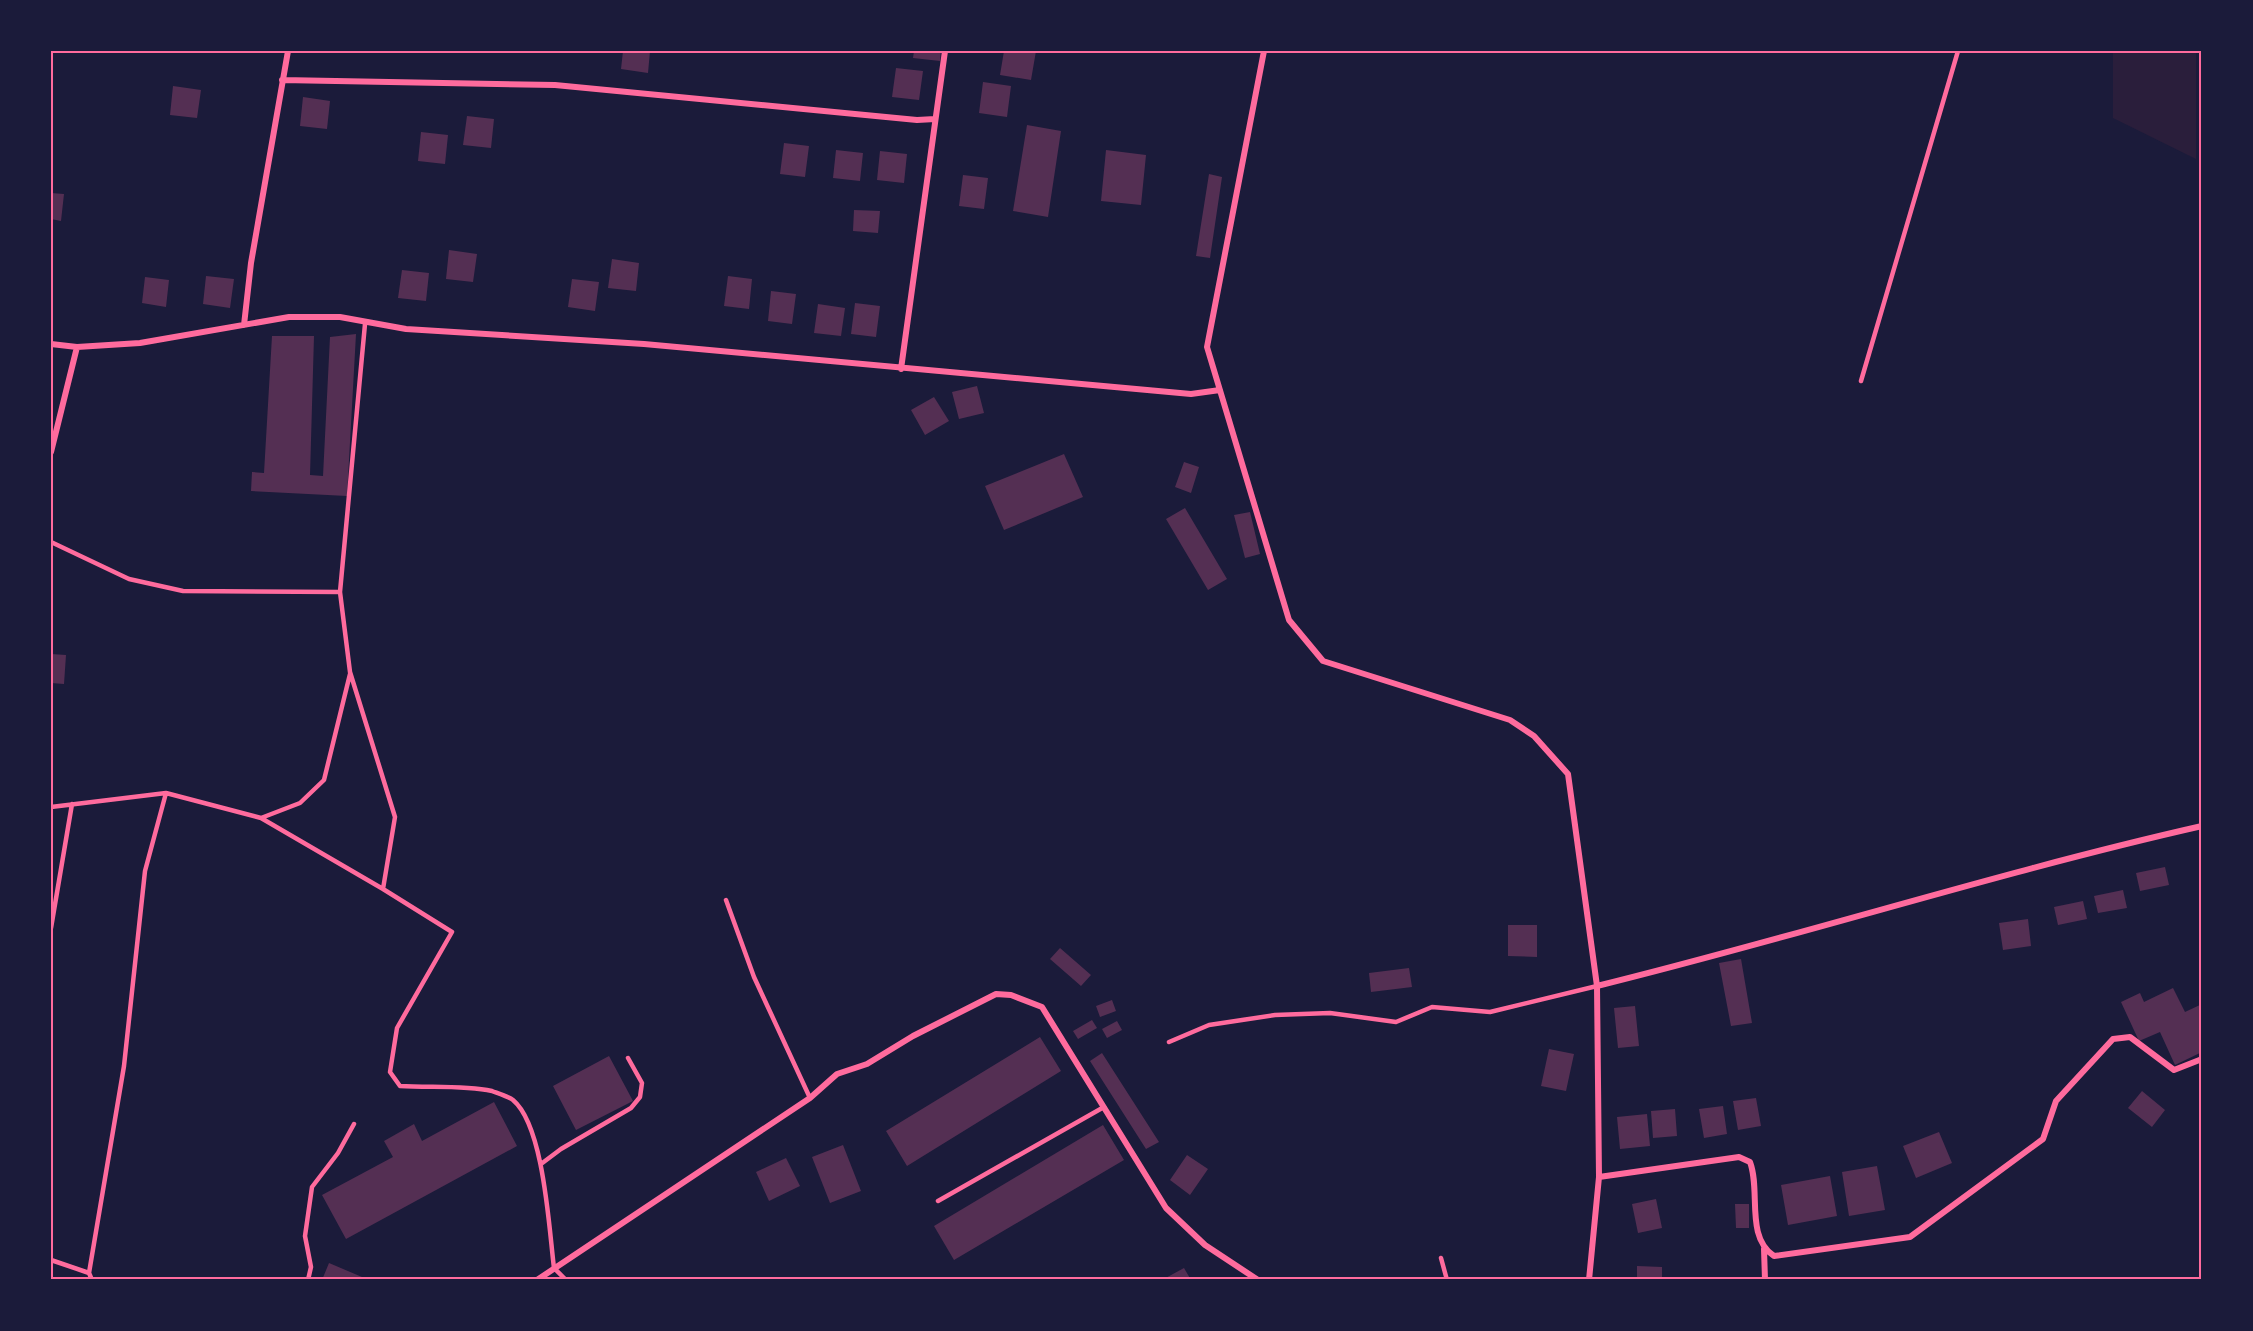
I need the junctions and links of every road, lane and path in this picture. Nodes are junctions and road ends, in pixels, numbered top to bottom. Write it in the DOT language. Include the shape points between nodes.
graph roads {
  1 [pos="288,51"];
  2 [pos="945,51"];
  3 [pos="1264,51"];
  4 [pos="1958,51"];
  5 [pos="282,80"];
  6 [pos="935,119"];
  7 [pos="364,324"];
  8 [pos="244,325"];
  9 [pos="51,344"];
  10 [pos="77,347"];
  11 [pos="902,369"];
  12 [pos="1860,381"];
  13 [pos="1220,390"];
  14 [pos="51,452"];
  15 [pos="51,542"];
  16 [pos="340,592"];
  17 [pos="350,672"];
  18 [pos="166,793"];
  19 [pos="72,804"];
  20 [pos="51,807"];
  21 [pos="261,818"];
  22 [pos="2202,826"];
  23 [pos="383,889"];
  24 [pos="726,900"];
  25 [pos="51,928"];
  26 [pos="1597,986"];
  27 [pos="1169,1042"];
  28 [pos="628,1058"];
  29 [pos="2202,1059"];
  30 [pos="810,1098"];
  31 [pos="1104,1107"];
  32 [pos="354,1124"];
  33 [pos="541,1164"];
  34 [pos="1599,1177"];
  35 [pos="938,1201"];
  36 [pos="1764,1250"];
  37 [pos="1441,1258"];
  38 [pos="51,1260"];
  39 [pos="554,1268"];
  40 [pos="89,1273"];
  41 [pos="92,1280"];
  42 [pos="308,1280"];
  43 [pos="537,1280"];
  44 [pos="566,1280"];
  45 [pos="1258,1280"];
  46 [pos="1447,1280"];
  47 [pos="1589,1280"];
  48 [pos="1765,1280"];
  1 -- 5 [label="street"];
  2 -- 6 [label="street"];
  3 -- 13 [label="street" via="1207,347"];
  4 -- 12 [label="lane"];
  5 -- 6 [label="street" via="555,85"];
  5 -- 8 [label="street"];
  6 -- 11 [label="street"];
  7 -- 8 [label="street" via="340,317 289,317"];
  7 -- 11 [label="street" via="644,344"];
  7 -- 16 [label="lane"];
  8 -- 10 [label="street" via="140,343"];
  9 -- 10 [label="street"];
  10 -- 14 [label="street"];
  11 -- 13 [label="street" via="1191,394"];
  13 -- 26 [label="street" via="1289,620 1323,661 1510,720 1533,736 1568,774"];
  15 -- 16 [label="lane" via="129,579 183,591"];
  16 -- 17 [label="lane"];
  17 -- 21 [label="lane" via="324,780 300,803"];
  17 -- 23 [label="lane" via="395,817"];
  18 -- 19 [label="lane"];
  18 -- 21 [label="lane"];
  18 -- 40 [label="lane" via="145,871 124,1066"];
  19 -- 20 [label="lane"];
  19 -- 25 [label="lane"];
  21 -- 23 [label="lane"];
  22 -- 26 [label="street"];
  23 -- 33 [label="lane" via="452,932 397,1028 390,1071 400,1086 492,1091 513,1100 526,1119"];
  24 -- 30 [label="lane" via="754,977"];
  26 -- 27 [label="lane" via="1490,1012 1432,1008 1396,1022 1330,1013 1275,1015 1209,1025"];
  26 -- 34 [label="street"];
  28 -- 33 [label="lane" via="642,1083 640,1097 631,1108"];
  29 -- 36 [label="street" via="2174,1070 2130,1037 2113,1039 2056,1101 2043,1139 1910,1237 1774,1256"];
  30 -- 31 [label="street" via="837,1074 867,1064 996,994 1011,995 1042,1007"];
  30 -- 39 [label="street"];
  31 -- 35 [label="lane"];
  31 -- 45 [label="street" via="1166,1208 1205,1245"];
  32 -- 42 [label="lane" via="312,1187 305,1236 311,1267"];
  33 -- 39 [label="lane"];
  34 -- 36 [label="street" via="1744,1159 1750,1162 1754,1173 1757,1235"];
  34 -- 47 [label="street"];
  36 -- 48 [label="street"];
  37 -- 46 [label="lane"];
  38 -- 40 [label="lane"];
  39 -- 43 [label="street"];
  39 -- 44 [label="lane"];
  40 -- 41 [label="lane"];
}
